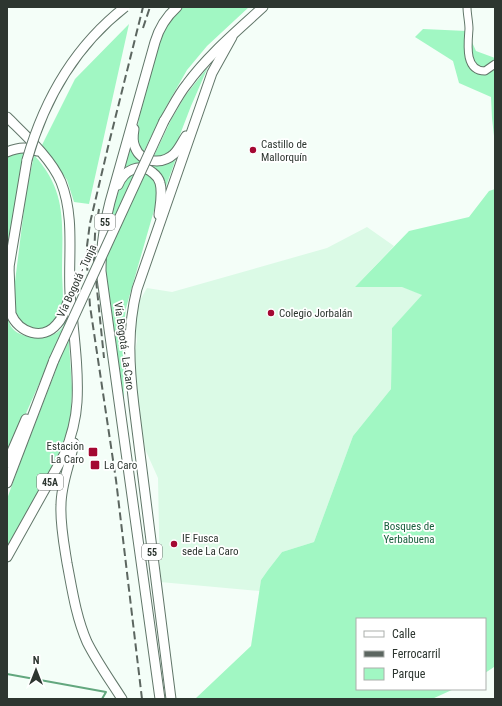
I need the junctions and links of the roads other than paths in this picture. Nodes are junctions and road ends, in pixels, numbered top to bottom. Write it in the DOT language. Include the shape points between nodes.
graph roads {
  1 [pos="125,7"];
  2 [pos="177,7"];
  3 [pos="263,7"];
  4 [pos="467,7"];
  5 [pos="234,34"];
  6 [pos="495,64"];
  7 [pos="145,77"];
  8 [pos="7,117"];
  9 [pos="197,117"];
  10 [pos="7,152"];
  11 [pos="40,152"];
  12 [pos="110,202"];
  13 [pos="158,228"];
  14 [pos="9,268"];
  15 [pos="7,279"];
  16 [pos="70,292"];
  17 [pos="54,360"];
  18 [pos="77,411"];
  19 [pos="7,464"];
  20 [pos="7,483"];
  21 [pos="7,556"];
  22 [pos="122,699"];
  23 [pos="160,699"];
  24 [pos="171,699"];
  1 -- 14 [label="main road, bridge" via="90,40 63,76 41,117 27,160"];
  2 -- 7 [label="main road, Vía Bogotá - La Caro / 55" via="166,18 157,35"];
  3 -- 5 [label="main road, Vía Bogotá - Tunja / 55"];
  4 -- 6 [label="street" via="472,65 485,71"];
  5 -- 9 [label="main road, Vía Bogotá - La Caro / 55" via="212,73"];
  5 -- 17 [label="main road, Vía Bogotá - Tunja / 55, bridge" via="188,82 164,121"];
  7 -- 9 [label="main road" via="133,138 134,146 143,158 155,161 173,154 180,147"];
  7 -- 12 [label="main road, Vía Bogotá - La Caro / 55"];
  8 -- 11 [label="main road, 45A"];
  9 -- 13 [label="main road, Vía Bogotá - La Caro / 55"];
  10 -- 11 [label="main road" via="24,147"];
  11 -- 16 [label="main road, 45A" via="61,181 68,206"];
  12 -- 13 [label="main road" via="122,176 130,170 137,167 152,172 160,183 161,190"];
  12 -- 23 [label="main road, Vía Bogotá - La Caro / 55" via="103,236 101,271"];
  13 -- 24 [label="main road, Vía Bogotá - La Caro / 55" via="132,306 130,359"];
  14 -- 15 [label="main road"];
  14 -- 16 [label="main road" via="11,314 14,321 25,331 41,333 50,331 57,325 62,318"];
  16 -- 18 [label="main road, 45A"];
  17 -- 19 [label="main road, 55" via="35,397"];
  17 -- 20 [label="main road, Vía Bogotá - Tunja / 55"];
  18 -- 21 [label="main road, 45A" via="70,441 58,466"];
  18 -- 22 [label="main road" via="61,505 70,580 82,628 95,658"];
}
